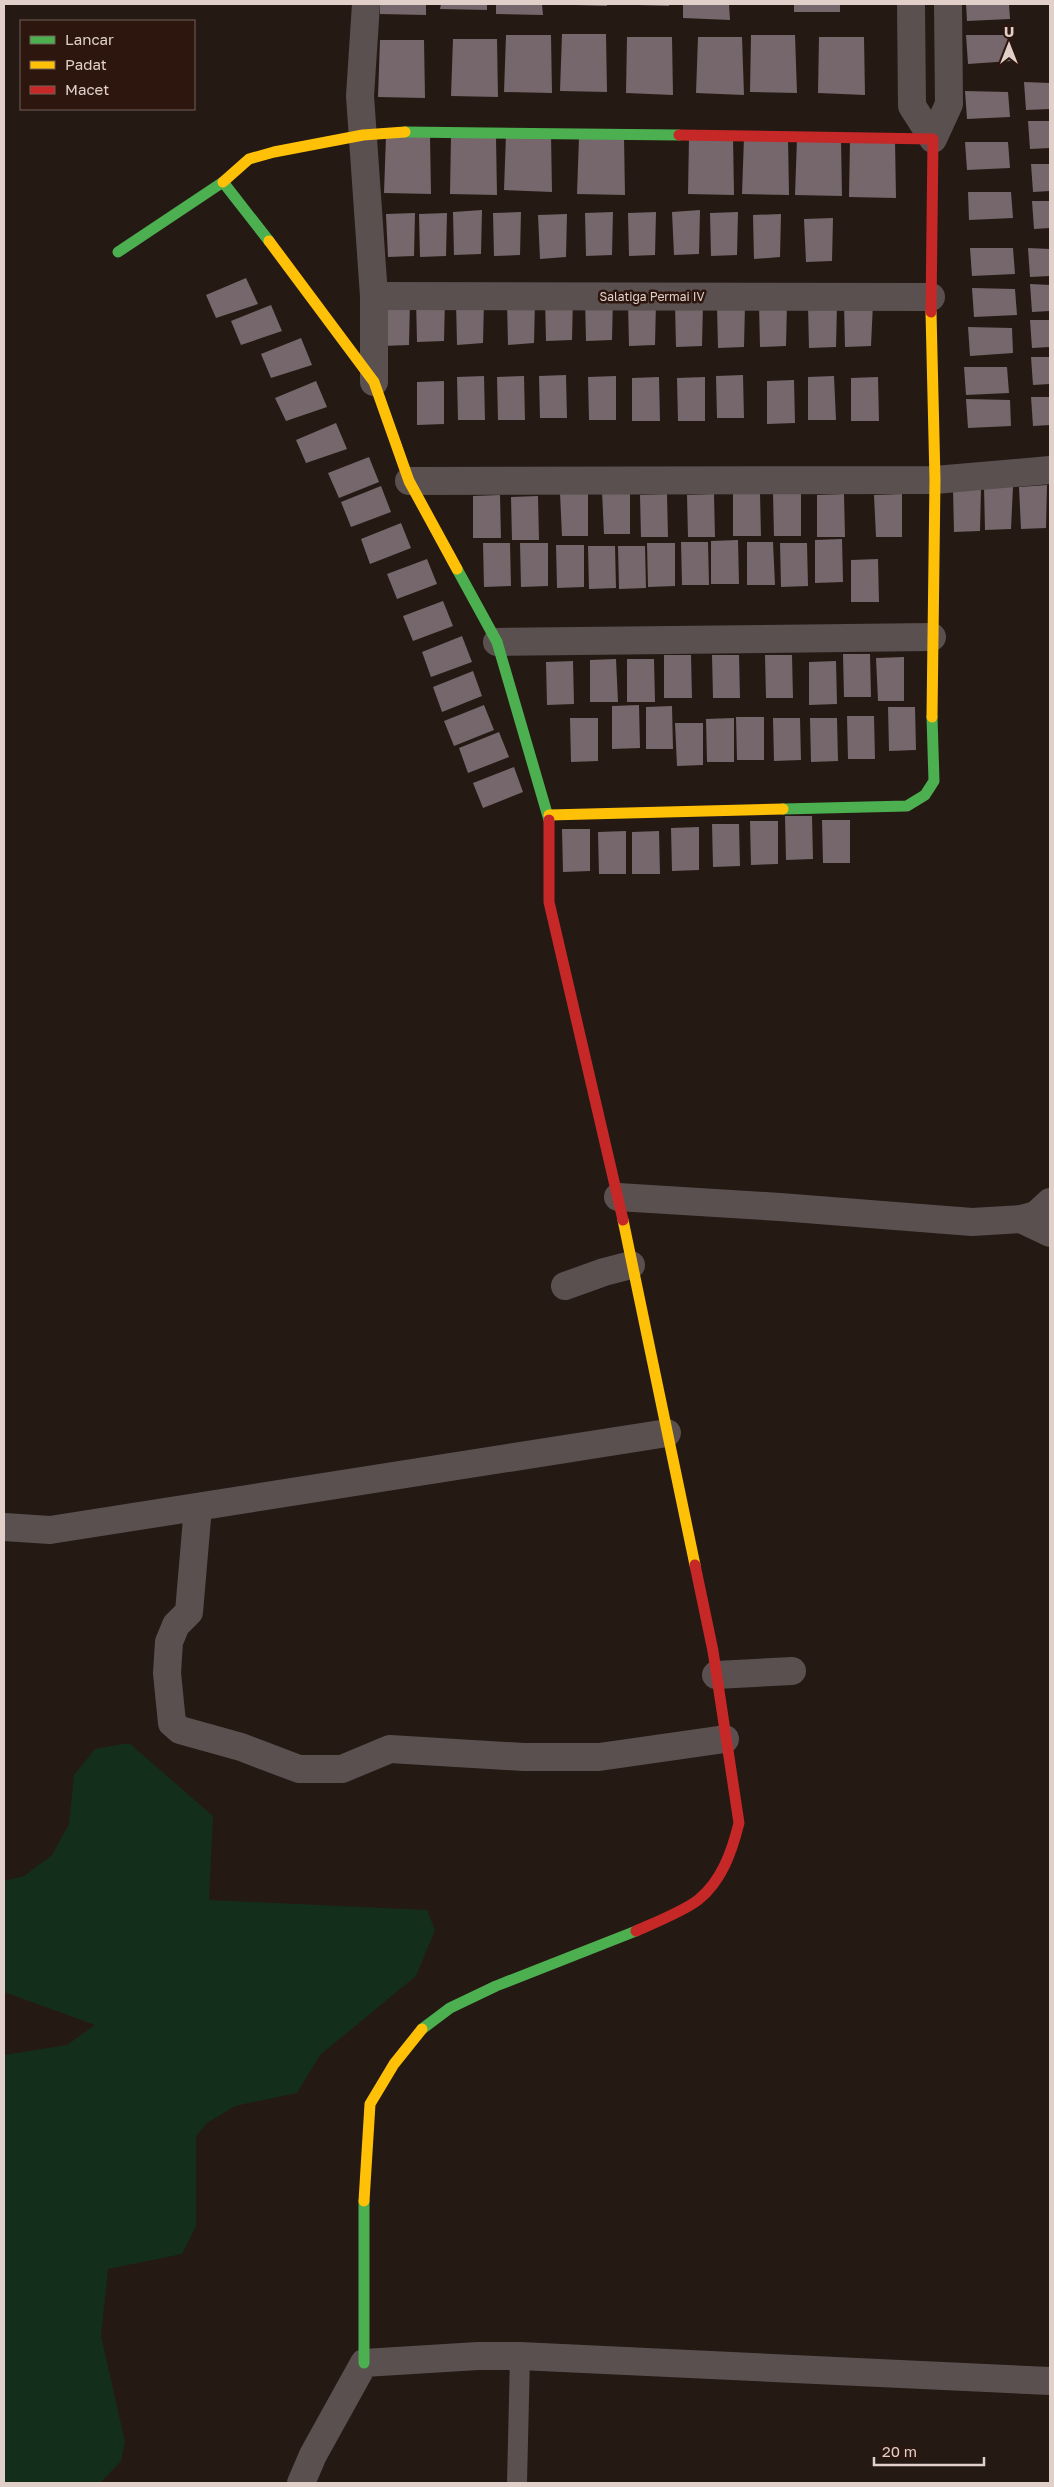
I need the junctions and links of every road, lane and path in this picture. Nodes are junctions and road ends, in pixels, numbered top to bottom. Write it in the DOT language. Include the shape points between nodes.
graph roads {
  1 [pos="366,4"];
  2 [pos="911,4"];
  3 [pos="948,4"];
  4 [pos="362,135"];
  5 [pos="933,138"];
  6 [pos="222,182"];
  7 [pos="118,252"];
  8 [pos="374,296"];
  9 [pos="931,297"];
  10 [pos="374,382"];
  11 [pos="1050,470"];
  12 [pos="935,480"];
  13 [pos="409,481"];
  14 [pos="932,637"];
  15 [pos="497,642"];
  16 [pos="549,815"];
  17 [pos="618,1198"];
  18 [pos="1050,1202"];
  19 [pos="1021,1219"];
  20 [pos="1050,1233"];
  21 [pos="631,1265"];
  22 [pos="565,1286"];
  23 [pos="667,1433"];
  24 [pos="198,1507"];
  25 [pos="4,1527"];
  26 [pos="792,1670"];
  27 [pos="716,1675"];
  28 [pos="725,1739"];
  29 [pos="520,2356"];
  30 [pos="364,2363"];
  31 [pos="1050,2381"];
  32 [pos="301,2483"];
  33 [pos="517,2483"];
  1 -- 4 [label="street" via="360,96"];
  2 -- 5 [label="street" via="912,106"];
  3 -- 5 [label="street" via="949,104"];
  4 -- 5 [label="street" via="423,130"];
  4 -- 6 [label="street" via="249,159"];
  4 -- 8 [label="street"];
  5 -- 9 [label="street"];
  6 -- 7 [label="street"];
  6 -- 10 [label="street"];
  8 -- 9 [label="street, Salatiga Permai IV"];
  8 -- 10 [label="street"];
  9 -- 12 [label="street"];
  10 -- 13 [label="street"];
  11 -- 12 [label="street"];
  12 -- 13 [label="street"];
  12 -- 14 [label="street"];
  13 -- 15 [label="street"];
  14 -- 15 [label="street"];
  14 -- 16 [label="street" via="934,781 925,795 907,806"];
  15 -- 16 [label="street"];
  16 -- 17 [label="street" via="549,902"];
  17 -- 19 [label="street" via="972,1222"];
  17 -- 21 [label="street"];
  18 -- 19 [label="street" via="1036,1214"];
  19 -- 20 [label="street"];
  21 -- 22 [label="street"];
  21 -- 23 [label="street"];
  23 -- 24 [label="street"];
  23 -- 27 [label="street"];
  24 -- 25 [label="street" via="50,1530"];
  24 -- 28 [label="street" via="189,1612 176,1625 169,1642 167,1673 172,1723 180,1730 241,1747 299,1769 342,1769 390,1749 524,1756 599,1756"];
  26 -- 27 [label="street"];
  27 -- 28 [label="street"];
  28 -- 30 [label="street" via="739,1823 733,1849 720,1875 698,1900 633,1933 496,1986 450,2008 418,2031 370,2104 362,2219"];
  29 -- 30 [label="street"];
  29 -- 31 [label="street"];
  29 -- 33 [label="lane"];
  30 -- 32 [label="street"];
}
